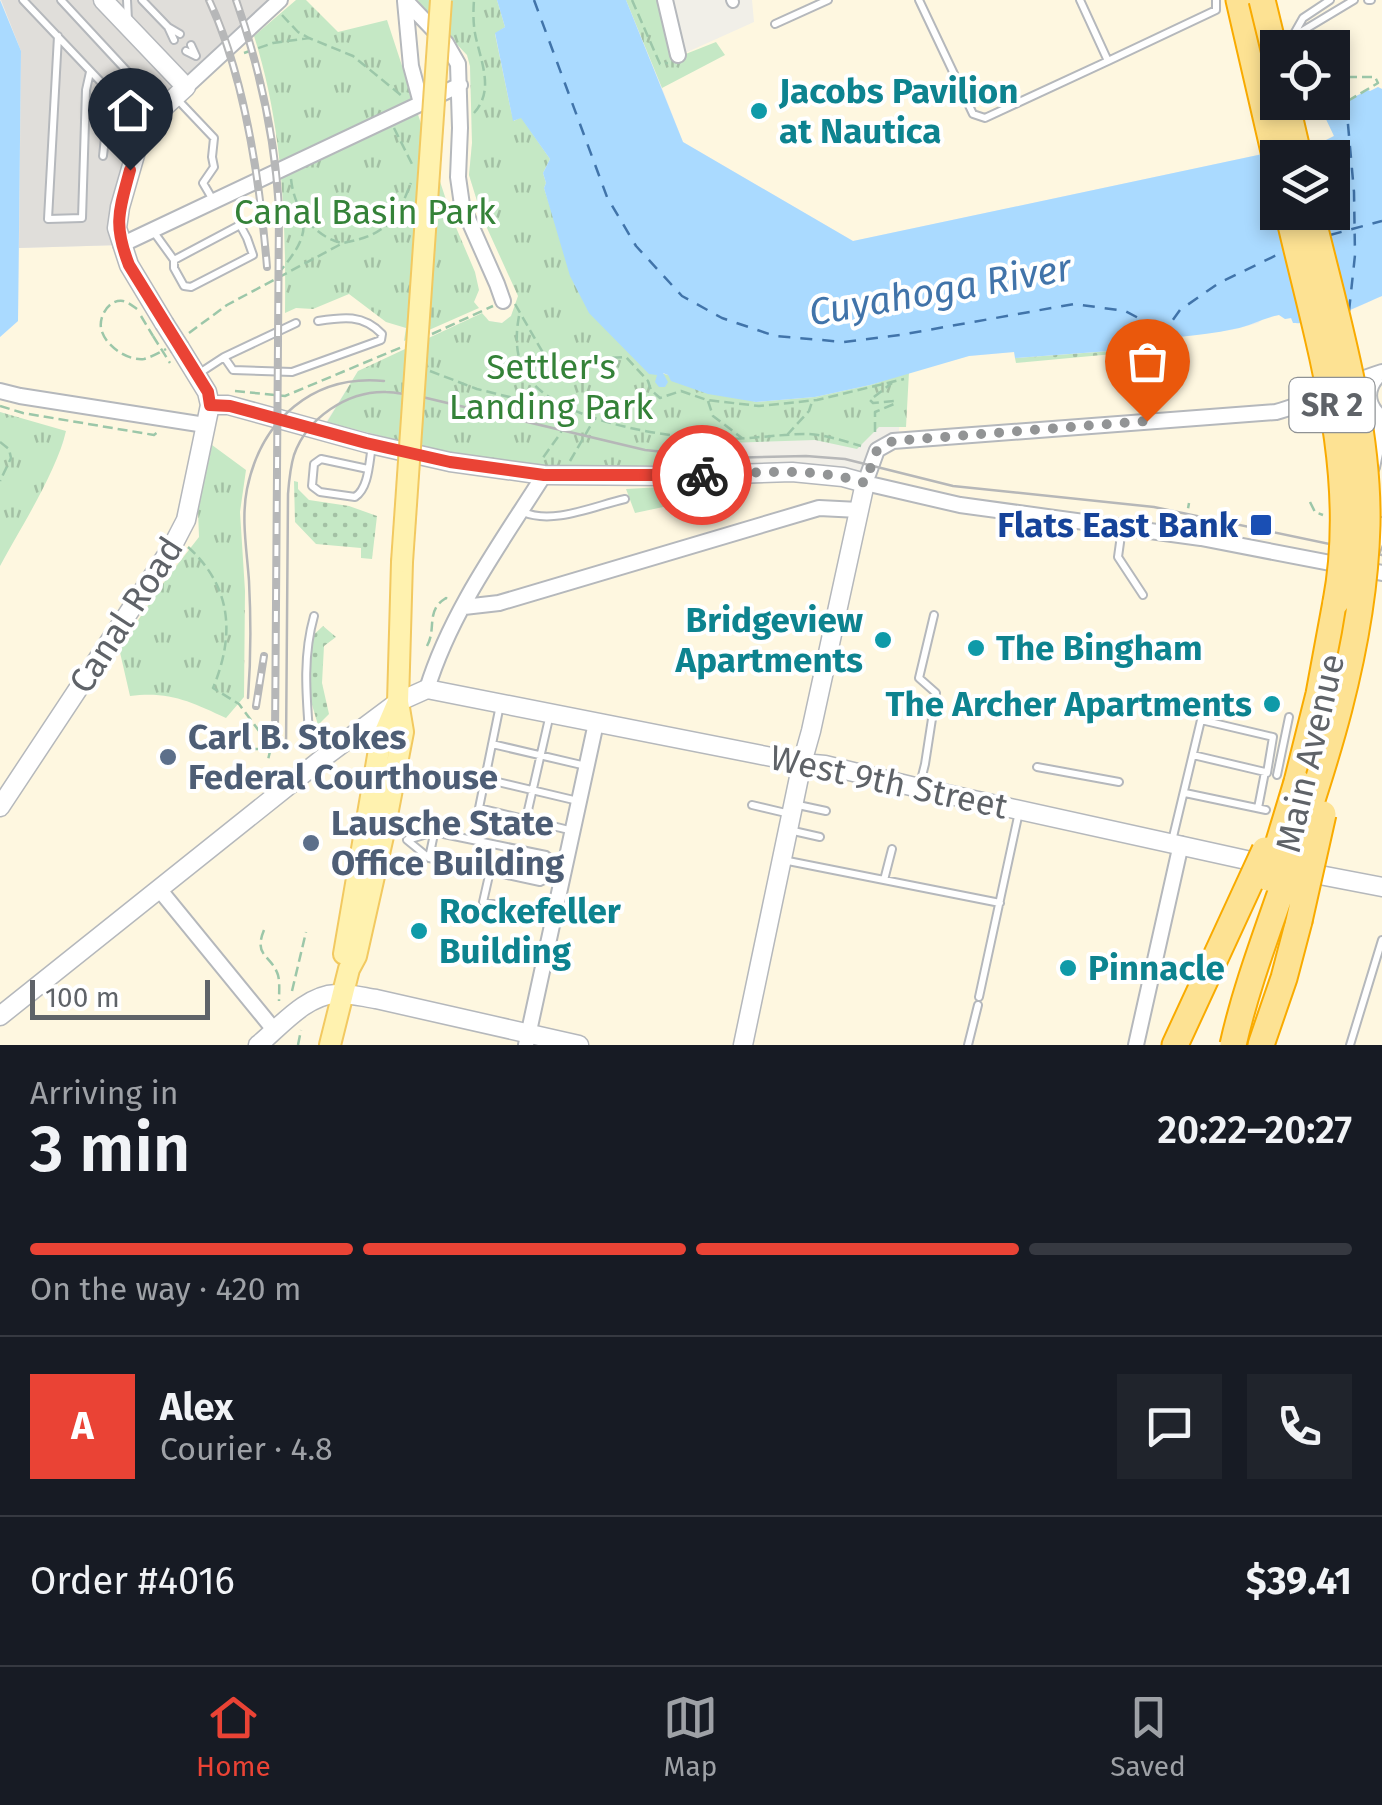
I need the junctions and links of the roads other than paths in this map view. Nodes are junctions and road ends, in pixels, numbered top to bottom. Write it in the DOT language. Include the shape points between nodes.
graph roads {
  1 [pos="23,0"];
  2 [pos="62,0"];
  3 [pos="103,0"];
  4 [pos="127,0"];
  5 [pos="142,0"];
  6 [pos="405,0"];
  7 [pos="441,0"];
  8 [pos="664,0"];
  9 [pos="828,0"];
  10 [pos="1080,0"];
  11 [pos="1216,0"];
  12 [pos="1238,0"];
  13 [pos="1252,0"];
  14 [pos="1262,0"];
  15 [pos="1330,0"];
  16 [pos="1354,0"];
  17 [pos="922,1"];
  18 [pos="815,3"];
  19 [pos="279,4"];
  20 [pos="775,24"];
  21 [pos="128,26"];
  22 [pos="1264,30"];
  23 [pos="1269,30"];
  24 [pos="1297,30"];
  25 [pos="1304,30"];
  26 [pos="58,36"];
  27 [pos="177,37"];
  28 [pos="188,48"];
  29 [pos="678,55"];
  30 [pos="1108,61"];
  31 [pos="201,62"];
  32 [pos="90,72"];
  33 [pos="460,84"];
  34 [pos="180,92"];
  35 [pos="117,100"];
  36 [pos="421,103"];
  37 [pos="141,121"];
  38 [pos="1271,140"];
  39 [pos="103,156"];
  40 [pos="214,201"];
  41 [pos="152,230"];
  42 [pos="1292,230"];
  43 [pos="1315,230"];
  44 [pos="121,245"];
  45 [pos="174,260"];
  46 [pos="503,301"];
  47 [pos="318,321"];
  48 [pos="296,323"];
  49 [pos="224,357"];
  50 [pos="1382,372"];
  51 [pos="197,375"];
  52 [pos="1338,387"];
  53 [pos="0,391"];
  54 [pos="1369,398"];
  55 [pos="210,405"];
  56 [pos="1381,418"];
  57 [pos="205,425"];
  58 [pos="372,444"];
  59 [pos="368,469"];
  60 [pos="541,469"];
  61 [pos="865,483"];
  62 [pos="625,498"];
  63 [pos="859,510"];
  64 [pos="522,511"];
  65 [pos="1382,524"];
  66 [pos="1122,527"];
  67 [pos="1356,567"];
  68 [pos="1382,573"];
  69 [pos="1142,595"];
  70 [pos="458,604"];
  71 [pos="934,615"];
  72 [pos="314,616"];
  73 [pos="427,689"];
  74 [pos="1342,692"];
  75 [pos="398,702"];
  76 [pos="500,704"];
  77 [pos="550,713"];
  78 [pos="1289,717"];
  79 [pos="596,723"];
  80 [pos="309,732"];
  81 [pos="492,744"];
  82 [pos="1193,754"];
  83 [pos="541,756"];
  84 [pos="802,763"];
  85 [pos="587,766"];
  86 [pos="1037,768"];
  87 [pos="1266,772"];
  88 [pos="1285,778"];
  89 [pos="485,779"];
  90 [pos="1119,782"];
  91 [pos="919,788"];
  92 [pos="533,790"];
  93 [pos="1185,793"];
  94 [pos="580,801"];
  95 [pos="752,805"];
  96 [pos="0,807"];
  97 [pos="1020,809"];
  98 [pos="826,810"];
  99 [pos="791,816"];
  100 [pos="526,819"];
  101 [pos="573,831"];
  102 [pos="434,832"];
  103 [pos="383,836"];
  104 [pos="820,837"];
  105 [pos="406,840"];
  106 [pos="1177,843"];
  107 [pos="892,849"];
  108 [pos="546,855"];
  109 [pos="429,858"];
  110 [pos="782,860"];
  111 [pos="1281,868"];
  112 [pos="565,870"];
  113 [pos="490,871"];
  114 [pos="884,880"];
  115 [pos="540,882"];
  116 [pos="1382,887"];
  117 [pos="159,889"];
  118 [pos="1000,903"];
  119 [pos="535,913"];
  120 [pos="1382,940"];
  121 [pos="349,969"];
  122 [pos="1284,978"];
  123 [pos="342,994"];
  124 [pos="0,1016"];
  125 [pos="275,1031"];
  126 [pos="528,1040"];
  127 [pos="258,1045"];
  128 [pos="330,1045"];
  129 [pos="578,1045"];
  130 [pos="743,1045"];
  131 [pos="968,1045"];
  132 [pos="1136,1045"];
  133 [pos="1175,1045"];
  134 [pos="1216,1045"];
  135 [pos="1224,1045"];
  136 [pos="1233,1045"];
  137 [pos="1262,1045"];
  138 [pos="1272,1045"];
  139 [pos="1350,1045"];
  1 -- 26 [label="lane"];
  2 -- 35 [label="lane" via="137,82"];
  3 -- 21 [label="street"];
  4 -- 21 [label="lane"];
  5 -- 27 [label="lane"];
  6 -- 33 [label="street" via="446,43"];
  6 -- 36 [label="street"];
  7 -- 75 [label="main road, bridge"];
  8 -- 29 [label="street"];
  9 -- 18 [label="lane"];
  10 -- 30 [label="lane"];
  11 -- 30 [label="lane" via="1216,10"];
  12 -- 38 [label="highway"];
  13 -- 22 [label="street"];
  14 -- 23 [label="highway, bridge"];
  15 -- 24 [label="lane"];
  16 -- 25 [label="lane"];
  17 -- 30 [label="lane" via="973,114 986,118"];
  18 -- 20 [label="lane"];
  19 -- 31 [label="street"];
  21 -- 34 [label="street"];
  26 -- 32 [label="lane"];
  26 -- 32 [label="lane" via="48,219 82,218"];
  28 -- 31 [label="lane"];
  31 -- 34 [label="street"];
  32 -- 35 [label="lane"];
  33 -- 36 [label="street"];
  33 -- 46 [label="street" via="462,205"];
  34 -- 37 [label="street"];
  34 -- 40 [label="lane" via="214,138 214,167 204,183"];
  35 -- 37 [label="lane"];
  35 -- 39 [label="lane" via="108,112"];
  36 -- 40 [label="street"];
  37 -- 44 [label="street" via="120,207"];
  40 -- 41 [label="street"];
  41 -- 44 [label="street"];
  41 -- 45 [label="lane"];
  42 -- 88 [label="highway, SR 2, bridge" via="1333,411 1344,507 1339,586 1308,744"];
  43 -- 74 [label="highway, SR 2, bridge" via="1354,396 1366,488 1362,588"];
  44 -- 51 [label="street, bridge" via="159,330"];
  45 -- 45 [label="lane" via="188,288 253,255 240,225"];
  47 -- 49 [label="lane" via="349,316 382,334 292,372 234,370"];
  48 -- 49 [label="lane"];
  49 -- 51 [label="lane"];
  50 -- 52 [label="street"];
  50 -- 54 [label="street"];
  51 -- 55 [label="street"];
  52 -- 54 [label="street"];
  52 -- 61 [label="street" via="1276,412 893,441 877,450"];
  53 -- 57 [label="street"];
  54 -- 56 [label="street"];
  55 -- 57 [label="street, Canal Road"];
  55 -- 58 [label="street"];
  56 -- 67 [label="street, Main Avenue" via="1354,530"];
  57 -- 96 [label="street, Canal Road" via="180,534"];
  58 -- 59 [label="lane"];
  58 -- 60 [label="street" via="450,462"];
  59 -- 59 [label="lane" via="356,497 312,486 314,464 321,459"];
  60 -- 61 [label="street" via="669,476 792,472"];
  60 -- 64 [label="street"];
  61 -- 63 [label="street"];
  61 -- 66 [label="street" via="960,505"];
  62 -- 64 [label="lane" via="550,516"];
  63 -- 70 [label="street" via="819,508 499,603"];
  63 -- 84 [label="street"];
  64 -- 70 [label="street"];
  65 -- 67 [label="street, Main Avenue"];
  66 -- 67 [label="street"];
  66 -- 69 [label="lane" via="1118,556"];
  67 -- 68 [label="street"];
  67 -- 111 [label="street, Main Avenue" via="1317,775"];
  70 -- 73 [label="street"];
  71 -- 91 [label="lane" via="920,678 936,694"];
  72 -- 80 [label="lane" via="306,642"];
  73 -- 75 [label="street"];
  73 -- 76 [label="street, West 9th Street"];
  74 -- 122 [label="highway, bridge" via="1332,770"];
  74 -- 136 [label="highway, SR 2, bridge"];
  75 -- 103 [label="main road" via="403,732"];
  75 -- 117 [label="street"];
  75 -- 121 [label="main road" via="380,744 360,852 343,958"];
  76 -- 77 [label="street, West 9th Street"];
  76 -- 81 [label="lane"];
  77 -- 79 [label="street, West 9th Street"];
  77 -- 83 [label="lane"];
  78 -- 88 [label="lane"];
  79 -- 84 [label="street, West 9th Street"];
  79 -- 85 [label="street"];
  81 -- 83 [label="lane"];
  81 -- 89 [label="lane"];
  82 -- 87 [label="lane"];
  82 -- 87 [label="lane" via="1201,720 1273,737"];
  82 -- 93 [label="lane"];
  83 -- 85 [label="lane"];
  83 -- 92 [label="lane"];
  84 -- 91 [label="street, West 9th Street"];
  84 -- 99 [label="street"];
  85 -- 94 [label="street"];
  86 -- 90 [label="lane"];
  87 -- 88 [label="lane"];
  87 -- 93 [label="lane" via="1262,809"];
  88 -- 133 [label="highway, bridge"];
  88 -- 134 [label="highway, SR 2, bridge" via="1274,863"];
  89 -- 92 [label="lane"];
  89 -- 100 [label="lane" via="479,808"];
  91 -- 97 [label="street, West 9th Street"];
  92 -- 94 [label="lane"];
  92 -- 100 [label="lane"];
  93 -- 106 [label="lane"];
  94 -- 101 [label="street"];
  95 -- 99 [label="lane"];
  97 -- 106 [label="street, West 9th Street"];
  97 -- 118 [label="lane"];
  98 -- 99 [label="lane"];
  99 -- 104 [label="lane"];
  99 -- 110 [label="street"];
  100 -- 101 [label="lane"];
  101 -- 112 [label="street"];
  102 -- 105 [label="lane"];
  102 -- 108 [label="lane"];
  102 -- 109 [label="lane"];
  103 -- 105 [label="lane"];
  103 -- 121 [label="main road"];
  105 -- 109 [label="lane"];
  106 -- 111 [label="street, West 9th Street"];
  106 -- 132 [label="street"];
  107 -- 114 [label="lane"];
  108 -- 112 [label="lane"];
  108 -- 115 [label="lane"];
  109 -- 113 [label="lane"];
  110 -- 114 [label="lane"];
  110 -- 130 [label="street"];
  111 -- 116 [label="street, West 9th Street"];
  111 -- 135 [label="street"];
  112 -- 115 [label="lane"];
  112 -- 126 [label="street"];
  113 -- 115 [label="lane"];
  113 -- 119 [label="lane" via="483,902"];
  114 -- 118 [label="lane"];
  117 -- 124 [label="street"];
  117 -- 125 [label="street"];
  118 -- 131 [label="lane"];
  120 -- 139 [label="lane"];
  121 -- 123 [label="main road"];
  122 -- 137 [label="highway"];
  122 -- 138 [label="highway"];
  123 -- 125 [label="street" via="306,1004"];
  123 -- 126 [label="street"];
  123 -- 128 [label="main road"];
  125 -- 127 [label="street"];
  126 -- 129 [label="street"];
}
